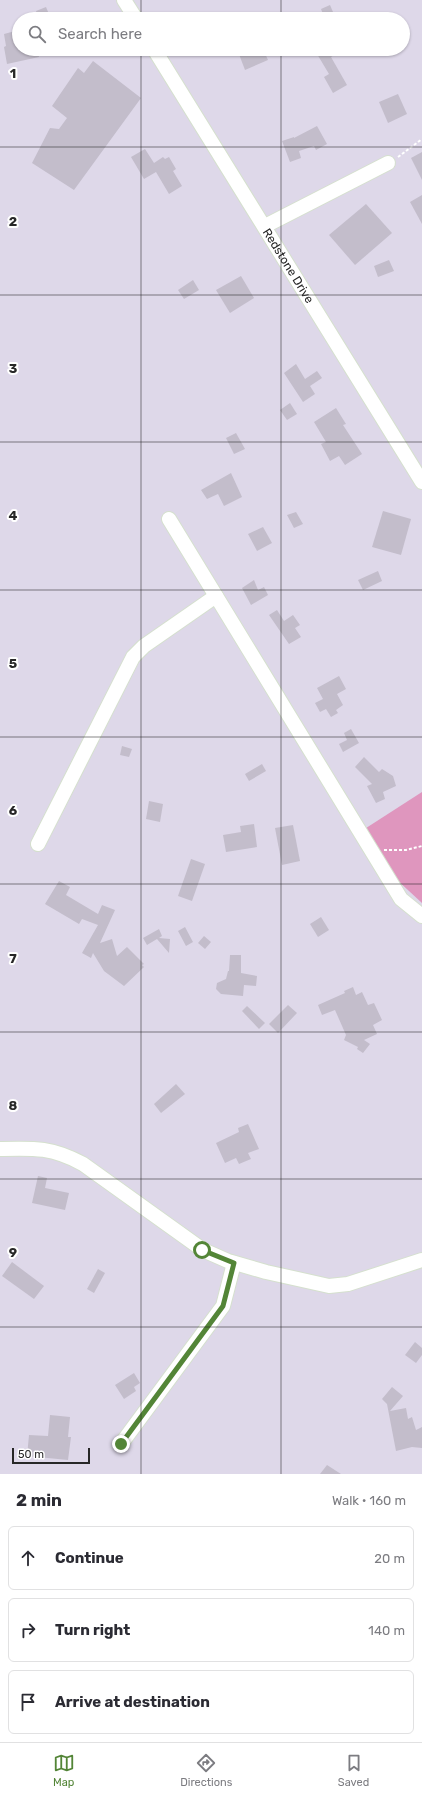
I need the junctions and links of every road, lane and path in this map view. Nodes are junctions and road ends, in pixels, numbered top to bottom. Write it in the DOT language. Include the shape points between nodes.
graph roads {
  1 [pos="124,0"];
  2 [pos="132,12"];
  3 [pos="158,56"];
  4 [pos="422,139"];
  5 [pos="388,163"];
  6 [pos="265,226"];
  7 [pos="422,482"];
  8 [pos="169,519"];
  9 [pos="216,596"];
  10 [pos="38,844"];
  11 [pos="422,846"];
  12 [pos="374,854"];
  13 [pos="422,916"];
  14 [pos="0,1149"];
  15 [pos="422,1260"];
  16 [pos="234,1263"];
  17 [pos="121,1444"];
  1 -- 2 [label="street"];
  3 -- 6 [label="street, Redstone Drive"];
  4 -- 5 [label="path"];
  5 -- 6 [label="street"];
  6 -- 7 [label="street, Redstone Drive"];
  8 -- 9 [label="street"];
  9 -- 10 [label="street" via="144,646 133,657"];
  9 -- 12 [label="street"];
  11 -- 12 [label="path" via="406,850 387,849"];
  12 -- 13 [label="street" via="402,899"];
  14 -- 16 [label="street" via="46,1149 66,1155 202,1250"];
  15 -- 16 [label="street" via="348,1284 329,1286"];
  16 -- 17 [label="street" via="223,1306"];
}
